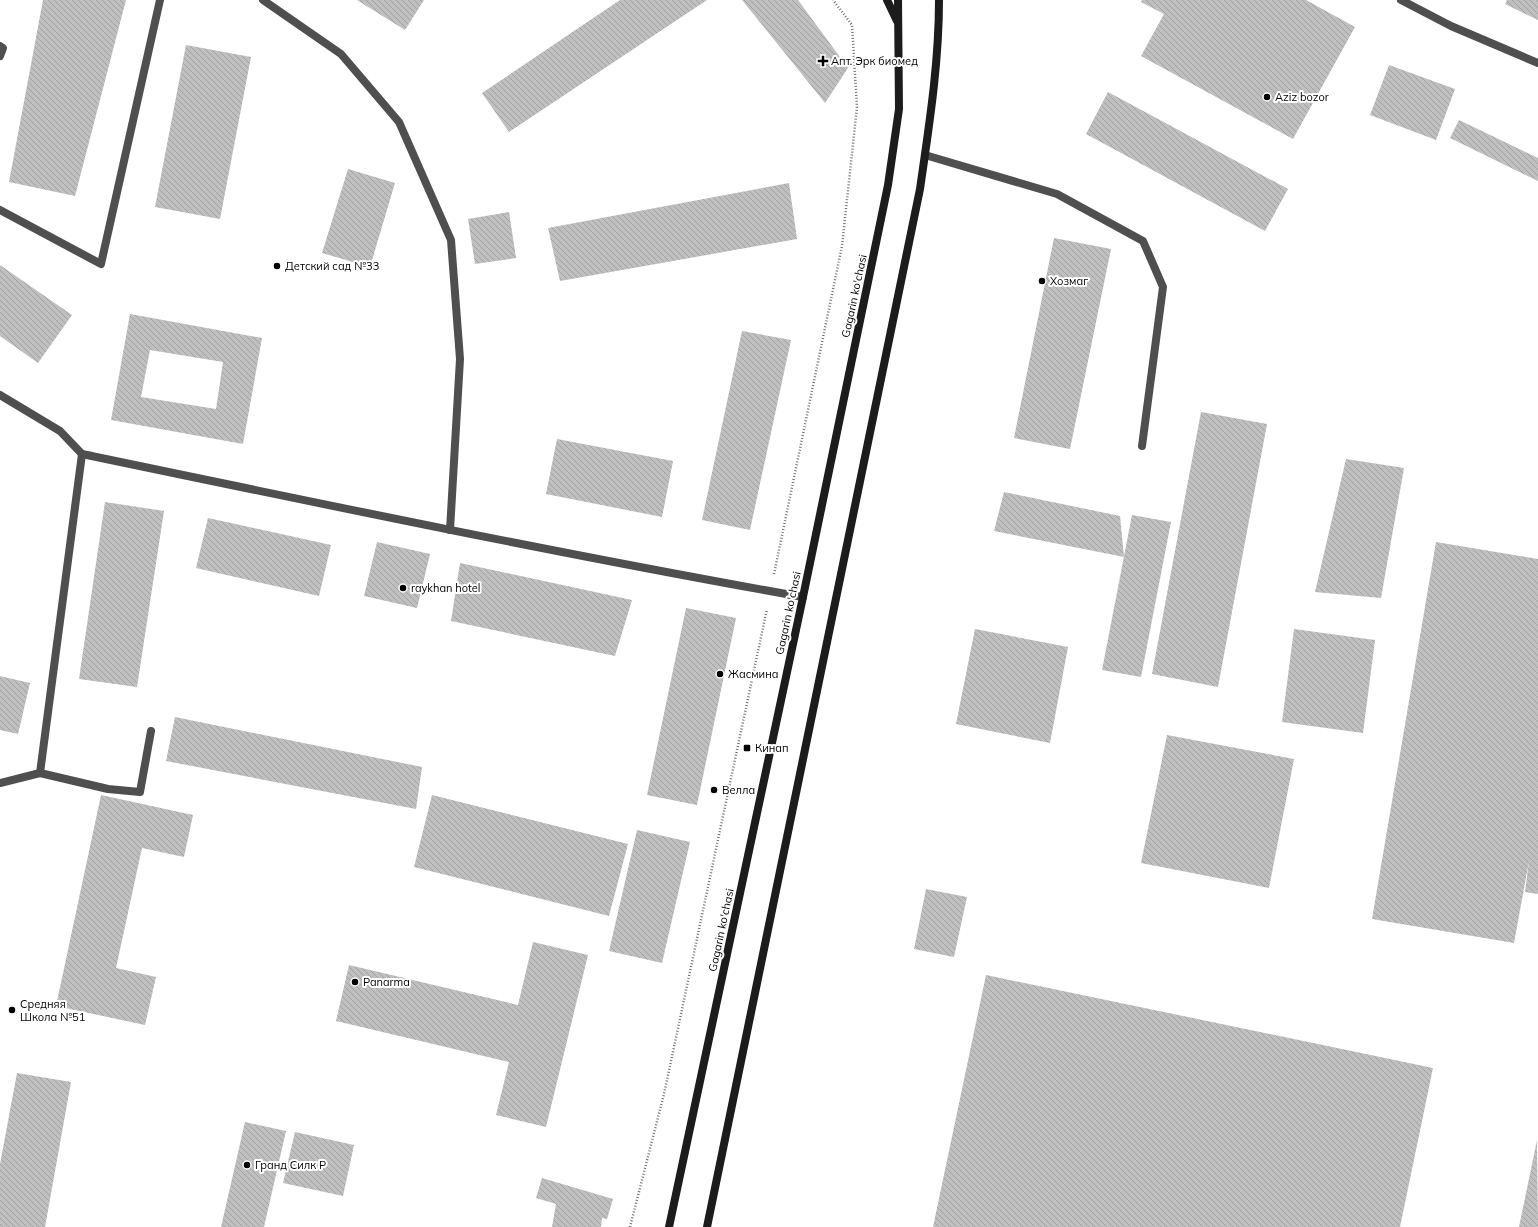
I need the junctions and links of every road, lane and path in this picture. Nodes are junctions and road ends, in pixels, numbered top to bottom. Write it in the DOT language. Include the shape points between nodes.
graph roads {
  1 [pos="160,0"];
  2 [pos="263,0"];
  3 [pos="833,0"];
  4 [pos="887,0"];
  5 [pos="898,0"];
  6 [pos="938,0"];
  7 [pos="1401,0"];
  8 [pos="898,23"];
  9 [pos="0,46"];
  10 [pos="0,56"];
  11 [pos="1538,63"];
  12 [pos="925,155"];
  13 [pos="0,210"];
  14 [pos="0,395"];
  15 [pos="1142,446"];
  16 [pos="82,454"];
  17 [pos="450,530"];
  18 [pos="770,591"];
  19 [pos="803,597"];
  20 [pos="152,731"];
  21 [pos="40,773"];
  22 [pos="0,783"];
  23 [pos="630,1227"];
  24 [pos="669,1227"];
  25 [pos="707,1227"];
  1 -- 13 [label="lane" via="101,264"];
  2 -- 17 [label="lane" via="341,54 399,122 451,240 460,359"];
  3 -- 18 [label="path" via="852,24 857,107 842,246"];
  4 -- 8 [label="main road"];
  5 -- 8 [label="main road, Gagarin ko'chasi"];
  6 -- 12 [label="main road" via="934,95"];
  7 -- 11 [label="lane" via="1452,26"];
  8 -- 19 [label="main road, Gagarin ko'chasi" via="899,109 888,185"];
  9 -- 10 [label="lane" via="3,48"];
  12 -- 15 [label="lane" via="1058,194 1143,241 1163,287"];
  12 -- 25 [label="main road" via="919,197"];
  14 -- 16 [label="lane" via="60,431"];
  16 -- 17 [label="lane"];
  16 -- 21 [label="lane"];
  17 -- 18 [label="lane"];
  18 -- 19 [label="lane"];
  18 -- 23 [label="path" via="666,1086"];
  19 -- 24 [label="main road, Gagarin ko'chasi"];
  20 -- 21 [label="lane" via="140,792 108,789"];
  21 -- 22 [label="lane"];
}
